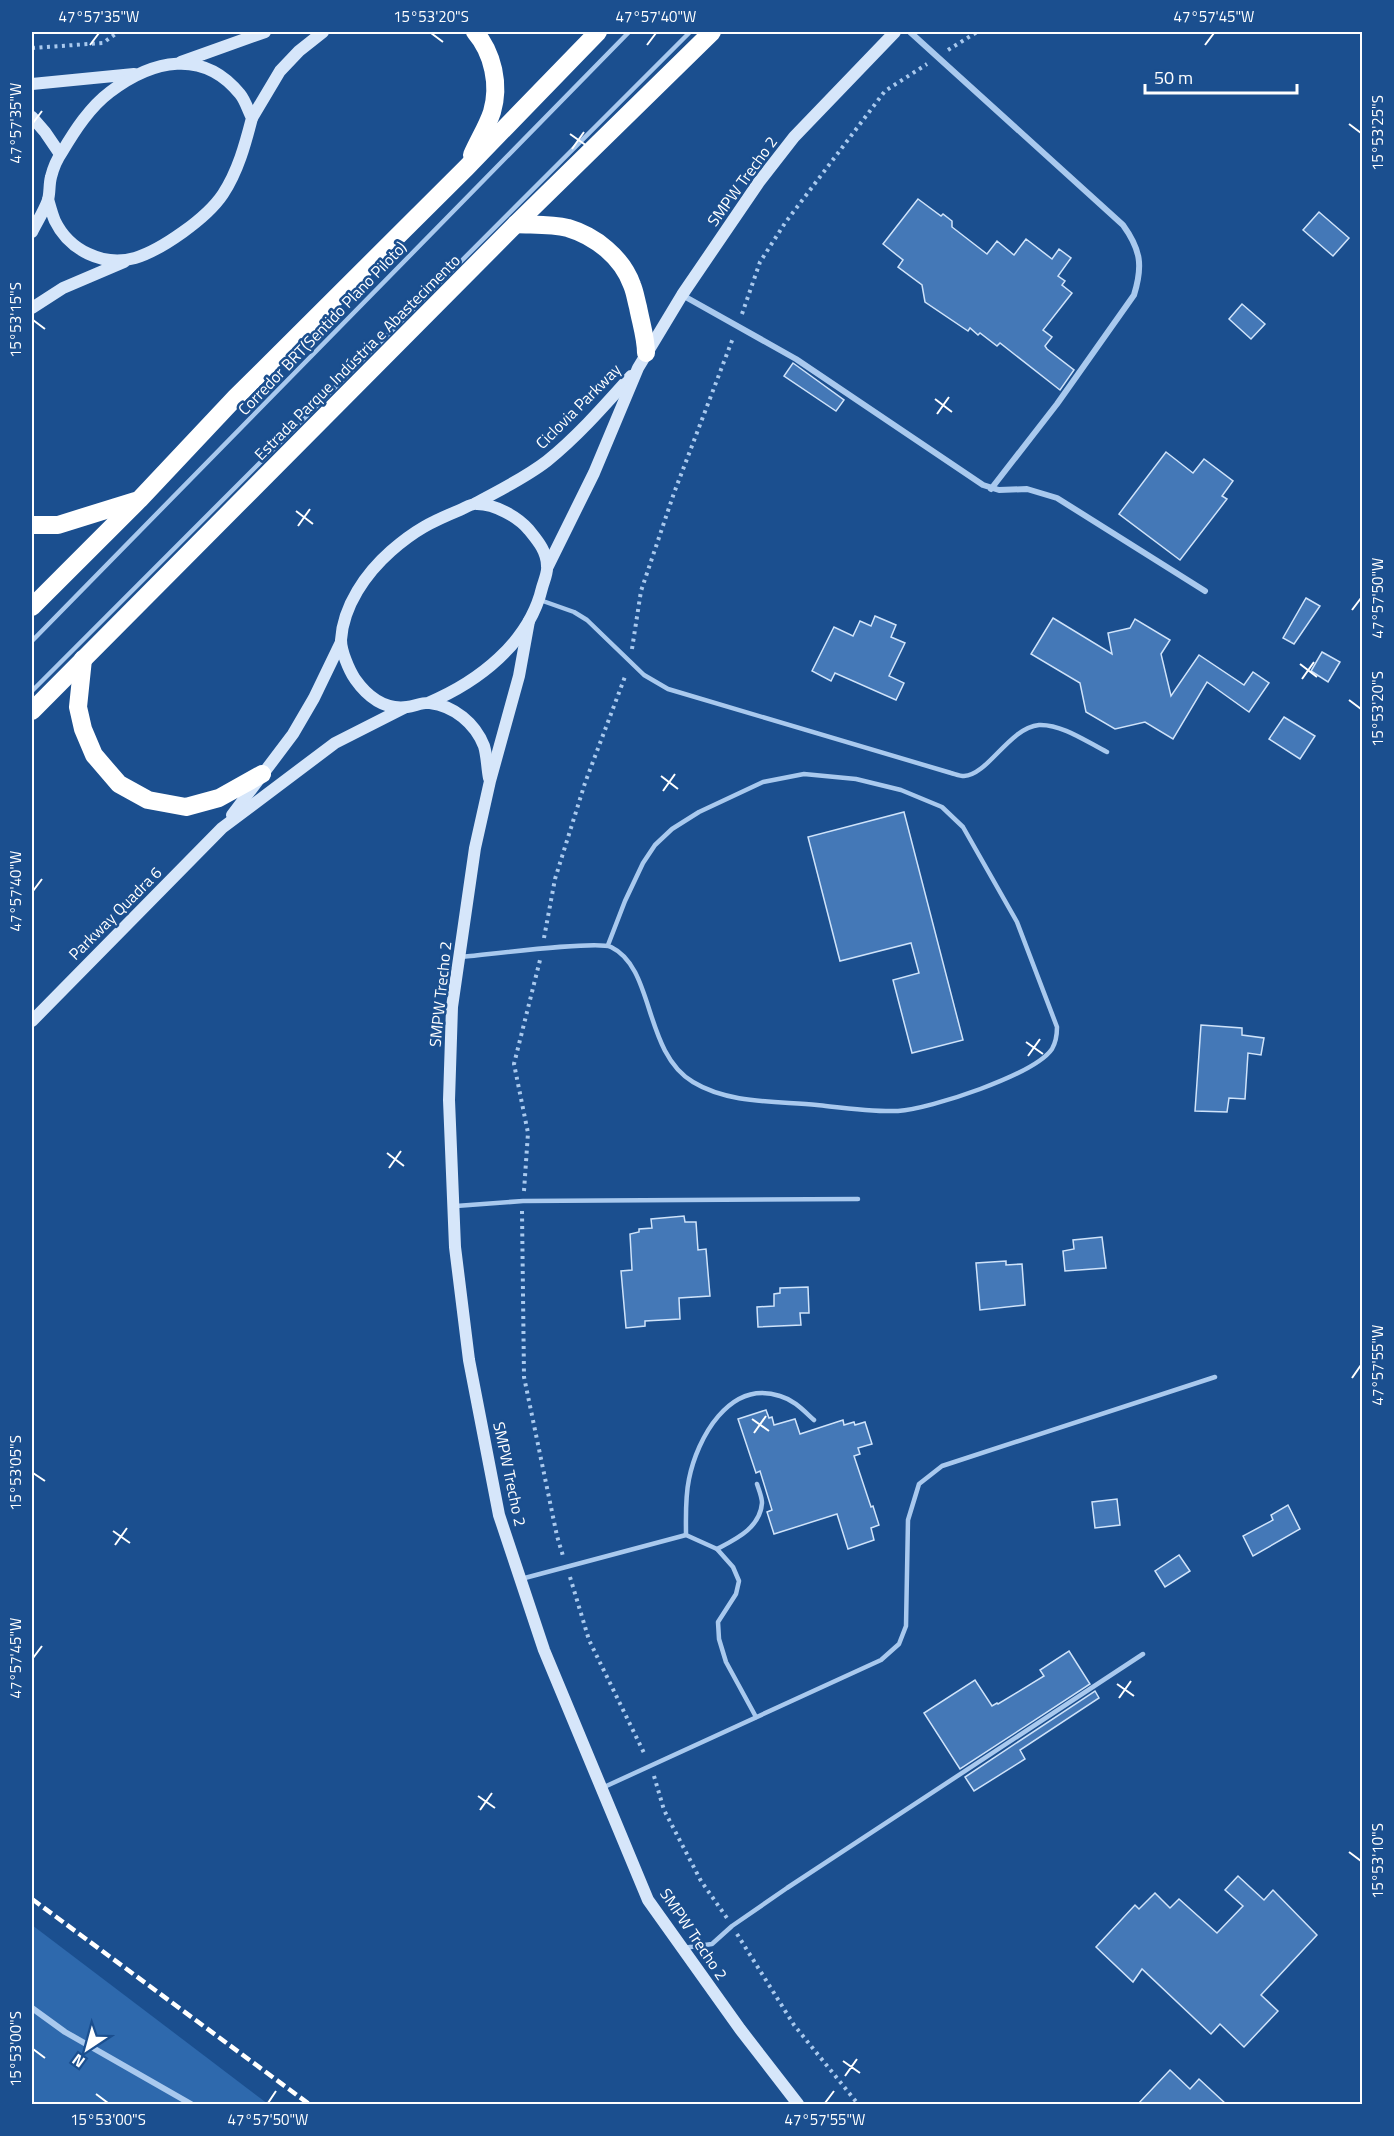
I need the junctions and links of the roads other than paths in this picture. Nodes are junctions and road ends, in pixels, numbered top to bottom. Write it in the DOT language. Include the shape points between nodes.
graph roads {
  1 [pos="265,32"];
  2 [pos="323,32"];
  3 [pos="475,32"];
  4 [pos="598,32"];
  5 [pos="629,32"];
  6 [pos="690,32"];
  7 [pos="712,32"];
  8 [pos="895,32"];
  9 [pos="910,32"];
  10 [pos="180,62"];
  11 [pos="138,74"];
  12 [pos="32,84"];
  13 [pos="32,117"];
  14 [pos="252,118"];
  15 [pos="60,154"];
  16 [pos="466,168"];
  17 [pos="48,199"];
  18 [pos="516,224"];
  19 [pos="32,232"];
  20 [pos="134,258"];
  21 [pos="682,295"];
  22 [pos="32,308"];
  23 [pos="642,361"];
  24 [pos="991,489"];
  25 [pos="139,500"];
  26 [pos="476,503"];
  27 [pos="32,525"];
  28 [pos="548,566"];
  29 [pos="1205,591"];
  30 [pos="539,599"];
  31 [pos="32,607"];
  32 [pos="529,621"];
  33 [pos="32,641"];
  34 [pos="341,642"];
  35 [pos="83,659"];
  36 [pos="32,691"];
  37 [pos="428,703"];
  38 [pos="405,707"];
  39 [pos="32,711"];
  40 [pos="1107,752"];
  41 [pos="262,774"];
  42 [pos="489,781"];
  43 [pos="222,828"];
  44 [pos="608,945"];
  45 [pos="459,957"];
  46 [pos="32,1021"];
  47 [pos="858,1199"];
  48 [pos="453,1206"];
  49 [pos="1215,1377"];
  50 [pos="814,1420"];
  51 [pos="757,1484"];
  52 [pos="686,1535"];
  53 [pos="717,1550"];
  54 [pos="521,1579"];
  55 [pos="1143,1654"];
  56 [pos="756,1718"];
  57 [pos="602,1788"];
  58 [pos="681,1948"];
  59 [pos="32,2008"];
  60 [pos="191,2104"];
  61 [pos="798,2104"];
  1 -- 10 [label="street"];
  2 -- 14 [label="street" via="280,71"];
  3 -- 16 [label="highway" via="492,62 495,86 492,111"];
  4 -- 16 [label="highway"];
  5 -- 33 [label="lane, Corredor BRT(Sentido Plano Piloto)"];
  6 -- 36 [label="lane"];
  7 -- 18 [label="highway, Estrada Parque Indústria e Abastecimento"];
  8 -- 21 [label="street, SMPW Trecho 2" via="794,137"];
  9 -- 24 [label="street" via="1123,225 1135,241 1139,260 1140,277 1134,295"];
  10 -- 11 [label="street"];
  10 -- 14 [label="street" via="208,68 225,79 241,95"];
  11 -- 12 [label="street"];
  11 -- 15 [label="street" via="91,110"];
  13 -- 15 [label="street"];
  14 -- 20 [label="street" via="241,159 222,195 169,242"];
  15 -- 17 [label="street" via="51,176"];
  16 -- 25 [label="highway"];
  17 -- 19 [label="street"];
  17 -- 20 [label="street" via="55,221 70,242 86,253 104,260"];
  18 -- 23 [label="highway" via="568,228 591,238 613,255 632,284 646,341"];
  18 -- 35 [label="highway, Estrada Parque Indústria e Abastecimento"];
  20 -- 22 [label="street" via="63,288"];
  21 -- 23 [label="street, SMPW Trecho 2"];
  21 -- 24 [label="street" via="796,359"];
  23 -- 26 [label="street, Ciclovia Parkway" via="574,437 546,462"];
  23 -- 28 [label="street, Ciclovia Parkway" via="594,474"];
  24 -- 29 [label="street" via="1027,489 1057,498"];
  25 -- 27 [label="highway" via="58,525"];
  25 -- 31 [label="highway"];
  26 -- 28 [label="street" via="501,510 524,524 541,545"];
  26 -- 34 [label="street" via="426,524 379,562 357,592"];
  28 -- 30 [label="street"];
  30 -- 32 [label="street"];
  30 -- 40 [label="lane" via="586,620 644,675 668,688 951,773 966,776 1023,729 1040,725 1060,728"];
  32 -- 37 [label="street" via="508,649 473,680"];
  32 -- 42 [label="street" via="519,676"];
  34 -- 38 [label="street" via="351,673 365,693 384,705"];
  34 -- 41 [label="street, Parkway Quadra 6" via="293,734"];
  35 -- 39 [label="highway, Estrada Parque Indústria e Abastecimento"];
  35 -- 41 [label="highway" via="78,706 83,729 94,755 118,784 147,800 186,807 219,798"];
  37 -- 38 [label="street"];
  37 -- 42 [label="street" via="450,709 476,731 484,747"];
  38 -- 43 [label="street, Parkway Quadra 6" via="335,743"];
  41 -- 43 [label="street, Parkway Quadra 6"];
  42 -- 45 [label="street, SMPW Trecho 2"];
  43 -- 46 [label="street, Parkway Quadra 6"];
  44 -- 44 [label="lane" via="643,863 672,829 764,782 804,774 856,778 901,790 942,807 963,827 1017,922 1057,1027 1056,1040 1041,1060 1017,1073 934,1105 899,1111 715,1093 692,1082 669,1060 630,963"];
  44 -- 45 [label="lane"];
  45 -- 48 [label="street, SMPW Trecho 2" via="452,1007 449,1100"];
  47 -- 48 [label="lane" via="523,1201"];
  48 -- 54 [label="street, SMPW Trecho 2" via="469,1360 499,1515"];
  49 -- 56 [label="lane" via="942,1466 919,1484 908,1520 906,1626 899,1644 881,1660"];
  50 -- 52 [label="lane" via="780,1395 761,1393 724,1408 706,1433 688,1479"];
  51 -- 53 [label="lane" via="762,1502 750,1530"];
  52 -- 53 [label="lane"];
  52 -- 54 [label="lane"];
  53 -- 56 [label="lane" via="733,1567 739,1581 736,1594 718,1622 719,1639 726,1662"];
  54 -- 57 [label="street, SMPW Trecho 2" via="544,1650"];
  55 -- 58 [label="lane" via="787,1888 712,1944"];
  56 -- 57 [label="lane"];
  57 -- 58 [label="street, SMPW Trecho 2" via="648,1900"];
  58 -- 61 [label="street, SMPW Trecho 2"];
  59 -- 60 [label="street" via="64,2032"];
}
